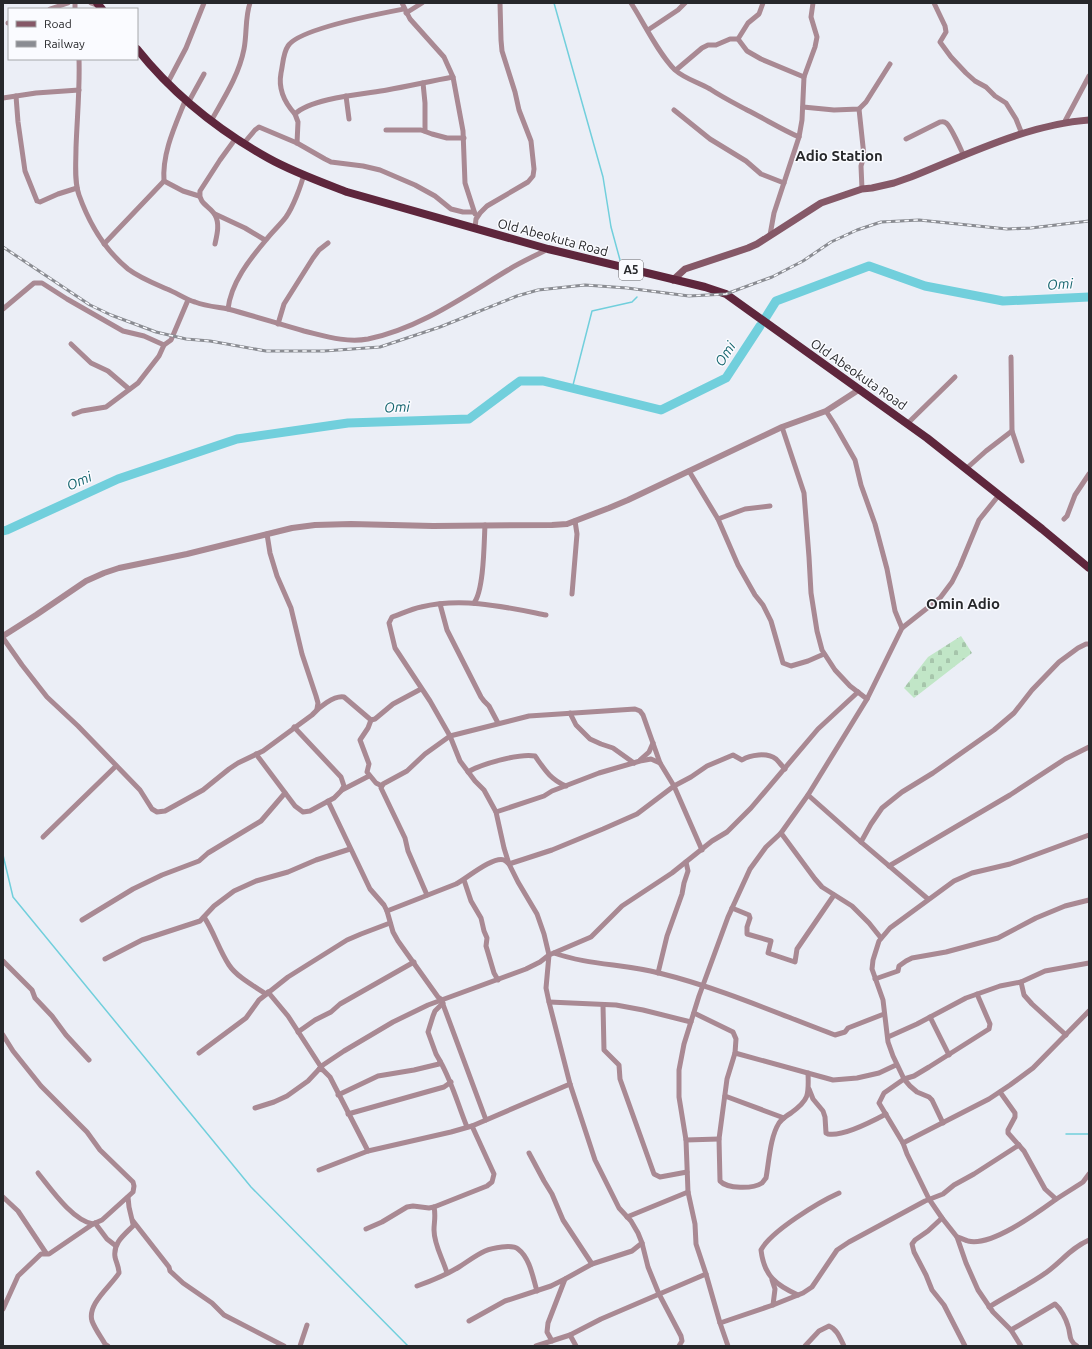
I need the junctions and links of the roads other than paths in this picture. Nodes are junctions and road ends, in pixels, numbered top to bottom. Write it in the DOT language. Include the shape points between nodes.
graph roads {
  1 [pos="68,3"];
  2 [pos="204,3"];
  3 [pos="250,3"];
  4 [pos="402,3"];
  5 [pos="422,3"];
  6 [pos="500,3"];
  7 [pos="631,3"];
  8 [pos="685,3"];
  9 [pos="763,3"];
  10 [pos="812,3"];
  11 [pos="934,3"];
  12 [pos="53,8"];
  13 [pos="405,11"];
  14 [pos="648,30"];
  15 [pos="738,39"];
  16 [pos="138,50"];
  17 [pos="79,60"];
  18 [pos="890,64"];
  19 [pos="676,70"];
  20 [pos="204,74"];
  21 [pos="1089,76"];
  22 [pos="454,77"];
  23 [pos="804,77"];
  24 [pos="422,83"];
  25 [pos="167,84"];
  26 [pos="79,90"];
  27 [pos="16,96"];
  28 [pos="346,96"];
  29 [pos="3,98"];
  30 [pos="187,102"];
  31 [pos="803,107"];
  32 [pos="858,109"];
  33 [pos="674,110"];
  34 [pos="295,114"];
  35 [pos="349,119"];
  36 [pos="1089,120"];
  37 [pos="211,121"];
  38 [pos="1064,123"];
  39 [pos="386,130"];
  40 [pos="425,131"];
  41 [pos="1022,134"];
  42 [pos="799,137"];
  43 [pos="464,138"];
  44 [pos="906,139"];
  45 [pos="240,141"];
  46 [pos="297,143"];
  47 [pos="964,156"];
  48 [pos="304,174"];
  49 [pos="164,181"];
  50 [pos="784,183"];
  51 [pos="77,188"];
  52 [pos="862,189"];
  53 [pos="199,196"];
  54 [pos="474,212"];
  55 [pos="215,214"];
  56 [pos="476,219"];
  57 [pos="475,228"];
  58 [pos="770,235"];
  59 [pos="265,240"];
  60 [pos="328,243"];
  61 [pos="104,244"];
  62 [pos="214,244"];
  63 [pos="548,249"];
  64 [pos="673,280"];
  65 [pos="188,300"];
  66 [pos="3,309"];
  67 [pos="228,309"];
  68 [pos="278,324"];
  69 [pos="71,344"];
  70 [pos="164,345"];
  71 [pos="1011,357"];
  72 [pos="955,377"];
  73 [pos="129,389"];
  74 [pos="860,389"];
  75 [pos="826,411"];
  76 [pos="74,414"];
  77 [pos="908,423"];
  78 [pos="782,426"];
  79 [pos="1012,431"];
  80 [pos="1022,461"];
  81 [pos="967,468"];
  82 [pos="689,470"];
  83 [pos="1089,474"];
  84 [pos="999,495"];
  85 [pos="770,506"];
  86 [pos="718,519"];
  87 [pos="1064,519"];
  88 [pos="575,521"];
  89 [pos="485,525"];
  90 [pos="267,534"];
  91 [pos="1089,568"];
  92 [pos="572,594"];
  93 [pos="474,603"];
  94 [pos="440,604"];
  95 [pos="546,615"];
  96 [pos="902,628"];
  97 [pos="3,637"];
  98 [pos="1089,644"];
  99 [pos="824,654"];
  100 [pos="421,689"];
  101 [pos="858,692"];
  102 [pos="867,699"];
  103 [pos="317,710"];
  104 [pos="570,713"];
  105 [pos="371,720"];
  106 [pos="498,724"];
  107 [pos="294,728"];
  108 [pos="450,736"];
  109 [pos="653,743"];
  110 [pos="1089,747"];
  111 [pos="256,754"];
  112 [pos="637,762"];
  113 [pos="660,763"];
  114 [pos="116,766"];
  115 [pos="785,769"];
  116 [pos="468,772"];
  117 [pos="369,776"];
  118 [pos="382,786"];
  119 [pos="566,786"];
  120 [pos="674,786"];
  121 [pos="342,790"];
  122 [pos="285,793"];
  123 [pos="808,794"];
  124 [pos="328,801"];
  125 [pos="496,812"];
  126 [pos="781,833"];
  127 [pos="1089,835"];
  128 [pos="43,837"];
  129 [pos="861,842"];
  130 [pos="350,849"];
  131 [pos="702,850"];
  132 [pos="686,862"];
  133 [pos="509,864"];
  134 [pos="889,866"];
  135 [pos="464,880"];
  136 [pos="427,895"];
  137 [pos="834,895"];
  138 [pos="928,899"];
  139 [pos="1089,900"];
  140 [pos="732,908"];
  141 [pos="387,911"];
  142 [pos="204,918"];
  143 [pos="82,920"];
  144 [pos="390,923"];
  145 [pos="881,938"];
  146 [pos="552,954"];
  147 [pos="105,959"];
  148 [pos="3,961"];
  149 [pos="414,962"];
  150 [pos="1089,963"];
  151 [pos="658,973"];
  152 [pos="875,979"];
  153 [pos="498,980"];
  154 [pos="1022,982"];
  155 [pos="703,986"];
  156 [pos="267,993"];
  157 [pos="977,994"];
  158 [pos="442,1001"];
  159 [pos="549,1002"];
  160 [pos="603,1005"];
  161 [pos="1089,1011"];
  162 [pos="694,1013"];
  163 [pos="884,1014"];
  164 [pos="930,1017"];
  165 [pos="691,1022"];
  166 [pos="298,1032"];
  167 [pos="3,1035"];
  168 [pos="1066,1035"];
  169 [pos="888,1037"];
  170 [pos="199,1053"];
  171 [pos="735,1053"];
  172 [pos="949,1055"];
  173 [pos="90,1060"];
  174 [pos="440,1061"];
  175 [pos="896,1065"];
  176 [pos="320,1068"];
  177 [pos="808,1074"];
  178 [pos="904,1079"];
  179 [pos="451,1082"];
  180 [pos="570,1084"];
  181 [pos="809,1089"];
  182 [pos="1000,1092"];
  183 [pos="338,1095"];
  184 [pos="725,1096"];
  185 [pos="255,1108"];
  186 [pos="348,1114"];
  187 [pos="886,1114"];
  188 [pos="784,1118"];
  189 [pos="486,1120"];
  190 [pos="943,1123"];
  191 [pos="470,1127"];
  192 [pos="719,1139"];
  193 [pos="686,1140"];
  194 [pos="903,1143"];
  195 [pos="1019,1145"];
  196 [pos="368,1151"];
  197 [pos="530,1153"];
  198 [pos="319,1170"];
  199 [pos="687,1172"];
  200 [pos="38,1173"];
  201 [pos="1089,1174"];
  202 [pos="688,1192"];
  203 [pos="839,1192"];
  204 [pos="3,1197"];
  205 [pos="128,1197"];
  206 [pos="930,1199"];
  207 [pos="1056,1199"];
  208 [pos="434,1207"];
  209 [pos="627,1217"];
  210 [pos="942,1218"];
  211 [pos="133,1221"];
  212 [pos="94,1224"];
  213 [pos="366,1229"];
  214 [pos="957,1237"];
  215 [pos="1089,1240"];
  216 [pos="642,1243"];
  217 [pos="116,1246"];
  218 [pos="46,1253"];
  219 [pos="592,1264"];
  220 [pos="447,1273"];
  221 [pos="706,1274"];
  222 [pos="565,1279"];
  223 [pos="772,1279"];
  224 [pos="417,1286"];
  225 [pos="537,1291"];
  226 [pos="659,1294"];
  227 [pos="798,1295"];
  228 [pos="773,1305"];
  229 [pos="989,1307"];
  230 [pos="3,1309"];
  231 [pos="469,1321"];
  232 [pos="720,1323"];
  233 [pos="307,1325"];
  234 [pos="1011,1330"];
  235 [pos="570,1335"];
  236 [pos="552,1341"];
  237 [pos="108,1346"];
  238 [pos="284,1346"];
  239 [pos="300,1346"];
  240 [pos="536,1346"];
  241 [pos="576,1346"];
  242 [pos="679,1346"];
  243 [pos="728,1346"];
  244 [pos="805,1346"];
  245 [pos="844,1346"];
  246 [pos="965,1346"];
  247 [pos="1021,1346"];
  248 [pos="1077,1346"];
  1 -- 12 [label="street"];
  2 -- 25 [label="street" via="186,48"];
  3 -- 37 [label="street" via="244,49 234,81"];
  4 -- 13 [label="street"];
  5 -- 13 [label="street"];
  6 -- 56 [label="street" via="502,51 531,141 534,169 533,176 528,182 487,206"];
  7 -- 14 [label="street"];
  8 -- 14 [label="street"];
  9 -- 15 [label="street" via="759,14 748,23"];
  10 -- 23 [label="street" via="811,17 817,37"];
  11 -- 41 [label="street" via="946,32 940,42 966,73 1006,103"];
  13 -- 22 [label="street" via="444,57"];
  13 -- 34 [label="street" via="319,29 288,45 279,81 288,106"];
  14 -- 19 [label="street" via="665,58"];
  15 -- 19 [label="street" via="708,45"];
  15 -- 23 [label="street" via="747,51 761,60"];
  16 -- 25 [label="highway, Old Abeokuta Road / A5"];
  17 -- 26 [label="street"];
  18 -- 32 [label="street" via="866,102"];
  19 -- 42 [label="street" via="778,128"];
  20 -- 30 [label="street"];
  21 -- 38 [label="street"];
  22 -- 24 [label="street"];
  22 -- 43 [label="street"];
  23 -- 31 [label="street"];
  24 -- 28 [label="street"];
  24 -- 40 [label="street"];
  25 -- 30 [label="highway, Old Abeokuta Road / A5"];
  26 -- 27 [label="street"];
  26 -- 51 [label="street"];
  27 -- 29 [label="street"];
  27 -- 51 [label="street" via="24,170 37,201"];
  28 -- 34 [label="street" via="305,107"];
  28 -- 35 [label="street"];
  30 -- 37 [label="highway, Old Abeokuta Road / A5"];
  30 -- 49 [label="street" via="166,152"];
  31 -- 32 [label="street"];
  31 -- 42 [label="street"];
  32 -- 52 [label="street" via="864,156"];
  33 -- 50 [label="street" via="710,139 746,161 761,174"];
  34 -- 46 [label="street" via="298,122"];
  36 -- 38 [label="main road"];
  37 -- 45 [label="highway, Old Abeokuta Road / A5"];
  38 -- 41 [label="main road"];
  39 -- 40 [label="street"];
  40 -- 43 [label="street" via="447,138"];
  41 -- 47 [label="main road"];
  42 -- 50 [label="street"];
  43 -- 54 [label="street" via="465,183"];
  44 -- 47 [label="street" via="944,122 951,129"];
  45 -- 46 [label="street" via="259,127"];
  45 -- 48 [label="highway, Old Abeokuta Road / A5" via="269,159"];
  45 -- 53 [label="street" via="220,160"];
  46 -- 54 [label="street" via="331,162 363,166 401,178 435,196 451,209"];
  47 -- 52 [label="main road" via="894,182"];
  48 -- 57 [label="highway, Old Abeokuta Road / A5" via="347,192"];
  48 -- 59 [label="street" via="302,184 286,216"];
  49 -- 53 [label="street"];
  49 -- 61 [label="street"];
  50 -- 58 [label="street"];
  51 -- 61 [label="street" via="94,228"];
  52 -- 58 [label="main road" via="821,203"];
  53 -- 55 [label="street"];
  54 -- 56 [label="street"];
  55 -- 59 [label="street"];
  55 -- 62 [label="street" via="218,224"];
  56 -- 57 [label="street"];
  57 -- 63 [label="highway, Old Abeokuta Road / A5"];
  58 -- 64 [label="main road" via="748,248 685,269"];
  59 -- 67 [label="street" via="232,291"];
  60 -- 68 [label="street" via="313,258 284,304"];
  61 -- 65 [label="street" via="138,276"];
  63 -- 64 [label="highway, Old Abeokuta Road / A5"];
  63 -- 68 [label="street" via="427,318 390,333 350,341"];
  64 -- 74 [label="highway, Old Abeokuta Road / A5" via="726,294"];
  65 -- 67 [label="street"];
  65 -- 70 [label="street" via="171,340"];
  66 -- 70 [label="street" via="34,283 42,283 123,331 144,336"];
  67 -- 68 [label="street"];
  69 -- 73 [label="street" via="91,363 108,371"];
  70 -- 73 [label="street" via="138,384"];
  71 -- 79 [label="street"];
  72 -- 77 [label="street"];
  73 -- 76 [label="street" via="106,407"];
  74 -- 75 [label="street"];
  74 -- 77 [label="highway, Old Abeokuta Road / A5"];
  75 -- 78 [label="street"];
  75 -- 96 [label="street" via="855,460 887,569 895,611"];
  77 -- 81 [label="highway, Old Abeokuta Road / A5"];
  78 -- 82 [label="street"];
  78 -- 99 [label="street" via="804,493 811,593 817,631"];
  79 -- 80 [label="street"];
  79 -- 81 [label="street"];
  81 -- 84 [label="highway, Old Abeokuta Road / A5"];
  82 -- 86 [label="street"];
  82 -- 88 [label="street" via="615,506"];
  83 -- 87 [label="street"];
  84 -- 91 [label="highway, Old Abeokuta Road / A5"];
  84 -- 96 [label="street" via="979,520 960,566 944,593"];
  85 -- 86 [label="street" via="746,509"];
  86 -- 99 [label="street" via="738,566 771,621 783,663 791,666"];
  88 -- 89 [label="street" via="552,525"];
  88 -- 92 [label="street" via="577,534"];
  89 -- 90 [label="street" via="315,525"];
  89 -- 93 [label="street" via="483,562"];
  90 -- 97 [label="street" via="104,573 86,581"];
  90 -- 103 [label="street" via="270,553 291,608 318,703"];
  93 -- 94 [label="street"];
  93 -- 95 [label="street"];
  94 -- 100 [label="street" via="420,607 392,617 389,623 395,648"];
  94 -- 106 [label="street" via="447,630 481,697"];
  96 -- 102 [label="street"];
  97 -- 114 [label="street" via="47,697"];
  98 -- 129 [label="street" via="1078,648 1059,662 1014,713 994,730 882,808"];
  99 -- 101 [label="street" via="834,670"];
  100 -- 105 [label="street" via="393,704"];
  100 -- 108 [label="street"];
  101 -- 102 [label="street"];
  101 -- 115 [label="street" via="818,729"];
  102 -- 123 [label="street"];
  103 -- 105 [label="street" via="341,696"];
  103 -- 107 [label="street"];
  104 -- 106 [label="street" via="530,716"];
  104 -- 109 [label="street" via="635,709 643,715"];
  104 -- 112 [label="street" via="576,724 590,738"];
  105 -- 117 [label="street" via="360,740 369,764"];
  106 -- 108 [label="street"];
  107 -- 111 [label="street"];
  107 -- 121 [label="street" via="341,777 344,786"];
  108 -- 116 [label="street" via="460,761"];
  108 -- 118 [label="street" via="407,771"];
  109 -- 112 [label="street" via="649,752"];
  109 -- 113 [label="street"];
  110 -- 134 [label="street"];
  111 -- 114 [label="street" via="229,769 203,790 165,811 157,812"];
  111 -- 122 [label="street"];
  112 -- 113 [label="street" via="652,759"];
  112 -- 119 [label="street"];
  113 -- 120 [label="street"];
  114 -- 128 [label="street"];
  115 -- 120 [label="street" via="775,758 766,755 749,756 742,760 733,755 707,766"];
  115 -- 131 [label="street" via="737,823"];
  116 -- 119 [label="street" via="502,760 535,756 544,771"];
  116 -- 125 [label="street" via="488,795"];
  117 -- 118 [label="street"];
  117 -- 121 [label="street"];
  118 -- 136 [label="street"];
  119 -- 125 [label="street"];
  120 -- 131 [label="street"];
  120 -- 133 [label="street" via="637,814 552,850"];
  121 -- 124 [label="street"];
  122 -- 124 [label="street" via="295,806 304,812"];
  122 -- 143 [label="street" via="261,821 199,861 133,889"];
  123 -- 126 [label="street"];
  123 -- 129 [label="street"];
  124 -- 130 [label="street"];
  125 -- 133 [label="street"];
  126 -- 137 [label="street" via="822,888"];
  126 -- 140 [label="street" via="750,868"];
  127 -- 138 [label="street" via="1010,864 972,873"];
  129 -- 134 [label="street"];
  130 -- 141 [label="street" via="370,889"];
  130 -- 142 [label="street" via="239,888 214,906"];
  131 -- 132 [label="street"];
  132 -- 146 [label="street" via="622,906 591,937"];
  132 -- 151 [label="street" via="688,871"];
  133 -- 135 [label="street" via="505,860 494,861"];
  133 -- 146 [label="street" via="536,914"];
  134 -- 138 [label="street"];
  135 -- 136 [label="street"];
  135 -- 153 [label="street" via="471,902 481,918 487,938 486,946"];
  136 -- 141 [label="street"];
  137 -- 140 [label="street" via="797,949 795,962 768,953 771,941 747,934 749,915"];
  137 -- 145 [label="street" via="860,913"];
  138 -- 145 [label="street"];
  139 -- 152 [label="street" via="1065,906 1036,918 998,938 912,958 899,966 898,970"];
  140 -- 155 [label="street"];
  141 -- 144 [label="street"];
  142 -- 147 [label="street" via="142,940"];
  142 -- 156 [label="street" via="229,966"];
  144 -- 149 [label="street" via="398,941"];
  144 -- 156 [label="street" via="347,940"];
  145 -- 152 [label="street" via="873,960"];
  146 -- 151 [label="street"];
  146 -- 153 [label="street" via="526,969"];
  146 -- 159 [label="street" via="546,988"];
  148 -- 173 [label="street" via="32,990 35,998"];
  149 -- 158 [label="street"];
  149 -- 166 [label="street" via="340,1004"];
  150 -- 154 [label="street" via="1045,971"];
  151 -- 155 [label="street"];
  152 -- 163 [label="street"];
  153 -- 158 [label="street"];
  154 -- 157 [label="street"];
  154 -- 168 [label="street" via="1024,995"];
  155 -- 162 [label="street"];
  155 -- 163 [label="street" via="736,996 835,1035"];
  156 -- 166 [label="street" via="288,1016"];
  156 -- 170 [label="street" via="246,1018"];
  157 -- 164 [label="street"];
  157 -- 172 [label="street" via="991,1027"];
  158 -- 174 [label="street" via="432,1016 428,1032"];
  158 -- 176 [label="street" via="393,1022"];
  158 -- 189 [label="street"];
  159 -- 160 [label="street"];
  159 -- 180 [label="street"];
  160 -- 165 [label="street" via="643,1010"];
  160 -- 199 [label="street" via="604,1050 619,1065 620,1079 654,1174 660,1177"];
  161 -- 168 [label="street"];
  162 -- 165 [label="street"];
  162 -- 171 [label="street" via="734,1033"];
  163 -- 169 [label="street"];
  164 -- 169 [label="street"];
  164 -- 172 [label="street"];
  165 -- 193 [label="street" via="679,1070 679,1097"];
  166 -- 176 [label="street"];
  167 -- 205 [label="street" via="41,1086 133,1182 134,1189"];
  168 -- 182 [label="street" via="1033,1068"];
  169 -- 175 [label="street"];
  171 -- 177 [label="street"];
  171 -- 184 [label="street"];
  172 -- 178 [label="street" via="914,1076"];
  174 -- 179 [label="street"];
  174 -- 183 [label="street" via="435,1065 378,1076"];
  175 -- 177 [label="street" via="879,1073 857,1078 833,1080"];
  175 -- 178 [label="street"];
  176 -- 183 [label="street" via="330,1077"];
  176 -- 185 [label="street" via="308,1081 287,1096"];
  177 -- 181 [label="street"];
  178 -- 187 [label="street" via="884,1093 880,1099 879,1103"];
  178 -- 190 [label="street" via="917,1092 929,1097"];
  179 -- 186 [label="street" via="444,1087"];
  179 -- 191 [label="street" via="457,1103"];
  180 -- 189 [label="street"];
  180 -- 209 [label="street" via="595,1160 619,1208"];
  181 -- 187 [label="street" via="823,1111 828,1134 853,1129"];
  181 -- 188 [label="street" via="801,1106"];
  182 -- 190 [label="street"];
  182 -- 195 [label="street" via="1015,1113 1008,1133"];
  183 -- 186 [label="street"];
  184 -- 188 [label="street"];
  184 -- 192 [label="street"];
  186 -- 196 [label="street"];
  187 -- 194 [label="street"];
  188 -- 192 [label="street" via="774,1136 766,1178 754,1186 744,1188 720,1181"];
  189 -- 191 [label="street"];
  190 -- 194 [label="street"];
  191 -- 196 [label="street"];
  191 -- 208 [label="street" via="493,1169 494,1179 487,1186"];
  192 -- 193 [label="street"];
  193 -- 199 [label="street"];
  194 -- 206 [label="street"];
  195 -- 206 [label="street" via="943,1194"];
  195 -- 207 [label="street" via="1045,1189"];
  196 -- 198 [label="street"];
  197 -- 219 [label="street" via="563,1220"];
  199 -- 202 [label="street"];
  200 -- 212 [label="street" via="70,1210 88,1223"];
  201 -- 207 [label="street" via="1083,1182"];
  202 -- 209 [label="street"];
  202 -- 221 [label="street" via="695,1224 696,1244"];
  203 -- 223 [label="street" via="791,1222 765,1243 761,1250 762,1256"];
  204 -- 218 [label="street" via="18,1211"];
  205 -- 211 [label="street"];
  205 -- 212 [label="street"];
  206 -- 210 [label="street"];
  206 -- 227 [label="street" via="837,1250 812,1287"];
  207 -- 214 [label="street" via="1019,1225 995,1236 969,1241"];
  208 -- 213 [label="street" via="407,1207"];
  208 -- 220 [label="street" via="436,1242"];
  209 -- 216 [label="street" via="638,1232"];
  210 -- 214 [label="street"];
  210 -- 246 [label="street" via="912,1244 932,1290 944,1305"];
  211 -- 217 [label="street" via="133,1226"];
  211 -- 238 [label="street" via="170,1271 183,1283 212,1303 224,1315"];
  212 -- 217 [label="street"];
  212 -- 218 [label="street"];
  214 -- 229 [label="street" via="978,1290"];
  215 -- 229 [label="street" via="1071,1250 1047,1272"];
  216 -- 219 [label="street" via="632,1250"];
  216 -- 226 [label="street"];
  217 -- 237 [label="street" via="115,1257 119,1273 91,1312 92,1322"];
  218 -- 230 [label="street" via="41,1254 18,1276"];
  219 -- 222 [label="street"];
  220 -- 224 [label="street"];
  220 -- 225 [label="street" via="486,1251 514,1247 528,1262"];
  221 -- 226 [label="street"];
  221 -- 232 [label="street"];
  222 -- 225 [label="street"];
  222 -- 236 [label="street" via="548,1323 547,1332"];
  223 -- 227 [label="street"];
  223 -- 228 [label="street" via="775,1289"];
  225 -- 231 [label="street" via="505,1301"];
  226 -- 235 [label="street"];
  226 -- 242 [label="street" via="681,1336"];
  227 -- 228 [label="street"];
  228 -- 232 [label="street"];
  229 -- 234 [label="street"];
  232 -- 243 [label="street"];
  233 -- 239 [label="street"];
  234 -- 247 [label="street"];
  234 -- 248 [label="street" via="1055,1304 1067,1323 1072,1343"];
  235 -- 236 [label="street"];
  235 -- 241 [label="street"];
  236 -- 240 [label="street"];
  244 -- 245 [label="street" via="828,1326 838,1334"];
}
